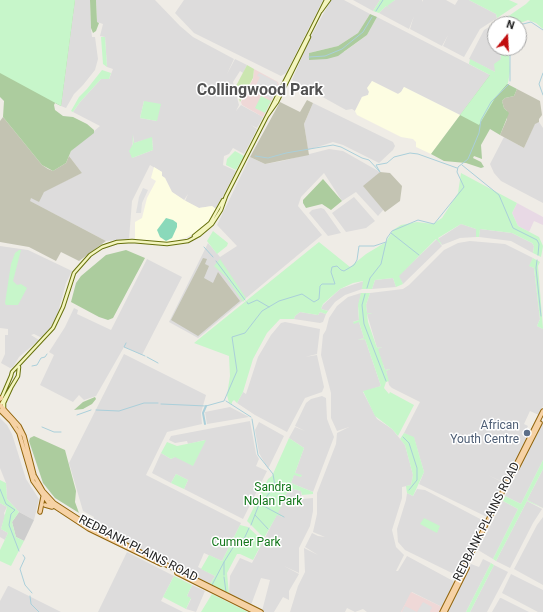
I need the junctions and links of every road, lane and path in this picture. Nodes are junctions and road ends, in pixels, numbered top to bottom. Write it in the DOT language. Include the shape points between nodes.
graph roads {
  1 [pos="326,0"];
  2 [pos="329,0"];
  3 [pos="317,16"];
  4 [pos="16,372"];
  5 [pos="11,376"];
  6 [pos="16,378"];
  7 [pos="11,385"];
  8 [pos="0,399"];
  9 [pos="0,406"];
  10 [pos="2,409"];
  11 [pos="543,411"];
  12 [pos="543,416"];
  13 [pos="43,497"];
  14 [pos="45,505"];
  15 [pos="57,509"];
  16 [pos="40,512"];
  17 [pos="254,612"];
  18 [pos="261,612"];
  19 [pos="444,612"];
  1 -- 3 [label="main road"];
  2 -- 3 [label="main road"];
  3 -- 4 [label="main road" via="287,82 226,196 219,215 206,230 188,241 117,242 102,247 90,255 74,273 63,307 52,328 22,361"];
  4 -- 5 [label="main road" via="12,372"];
  4 -- 6 [label="main road"];
  5 -- 6 [label="main road"];
  5 -- 8 [label="main road"];
  6 -- 7 [label="main road"];
  7 -- 9 [label="main road"];
  7 -- 10 [label="main road"];
  9 -- 10 [label="main road, REDBANK PLAINS ROAD"];
  10 -- 13 [label="main road, REDBANK PLAINS ROAD" via="19,433 31,478"];
  10 -- 18 [label="main road, REDBANK PLAINS ROAD" via="22,431 38,483 54,503 94,529"];
  11 -- 19 [label="main road, REDBANK PLAINS ROAD"];
  12 -- 19 [label="main road, REDBANK PLAINS ROAD"];
  13 -- 15 [label="main road, REDBANK PLAINS ROAD"];
  13 -- 16 [label="main road"];
  14 -- 15 [label="main road"];
  15 -- 17 [label="main road, REDBANK PLAINS ROAD" via="100,535"];
}
